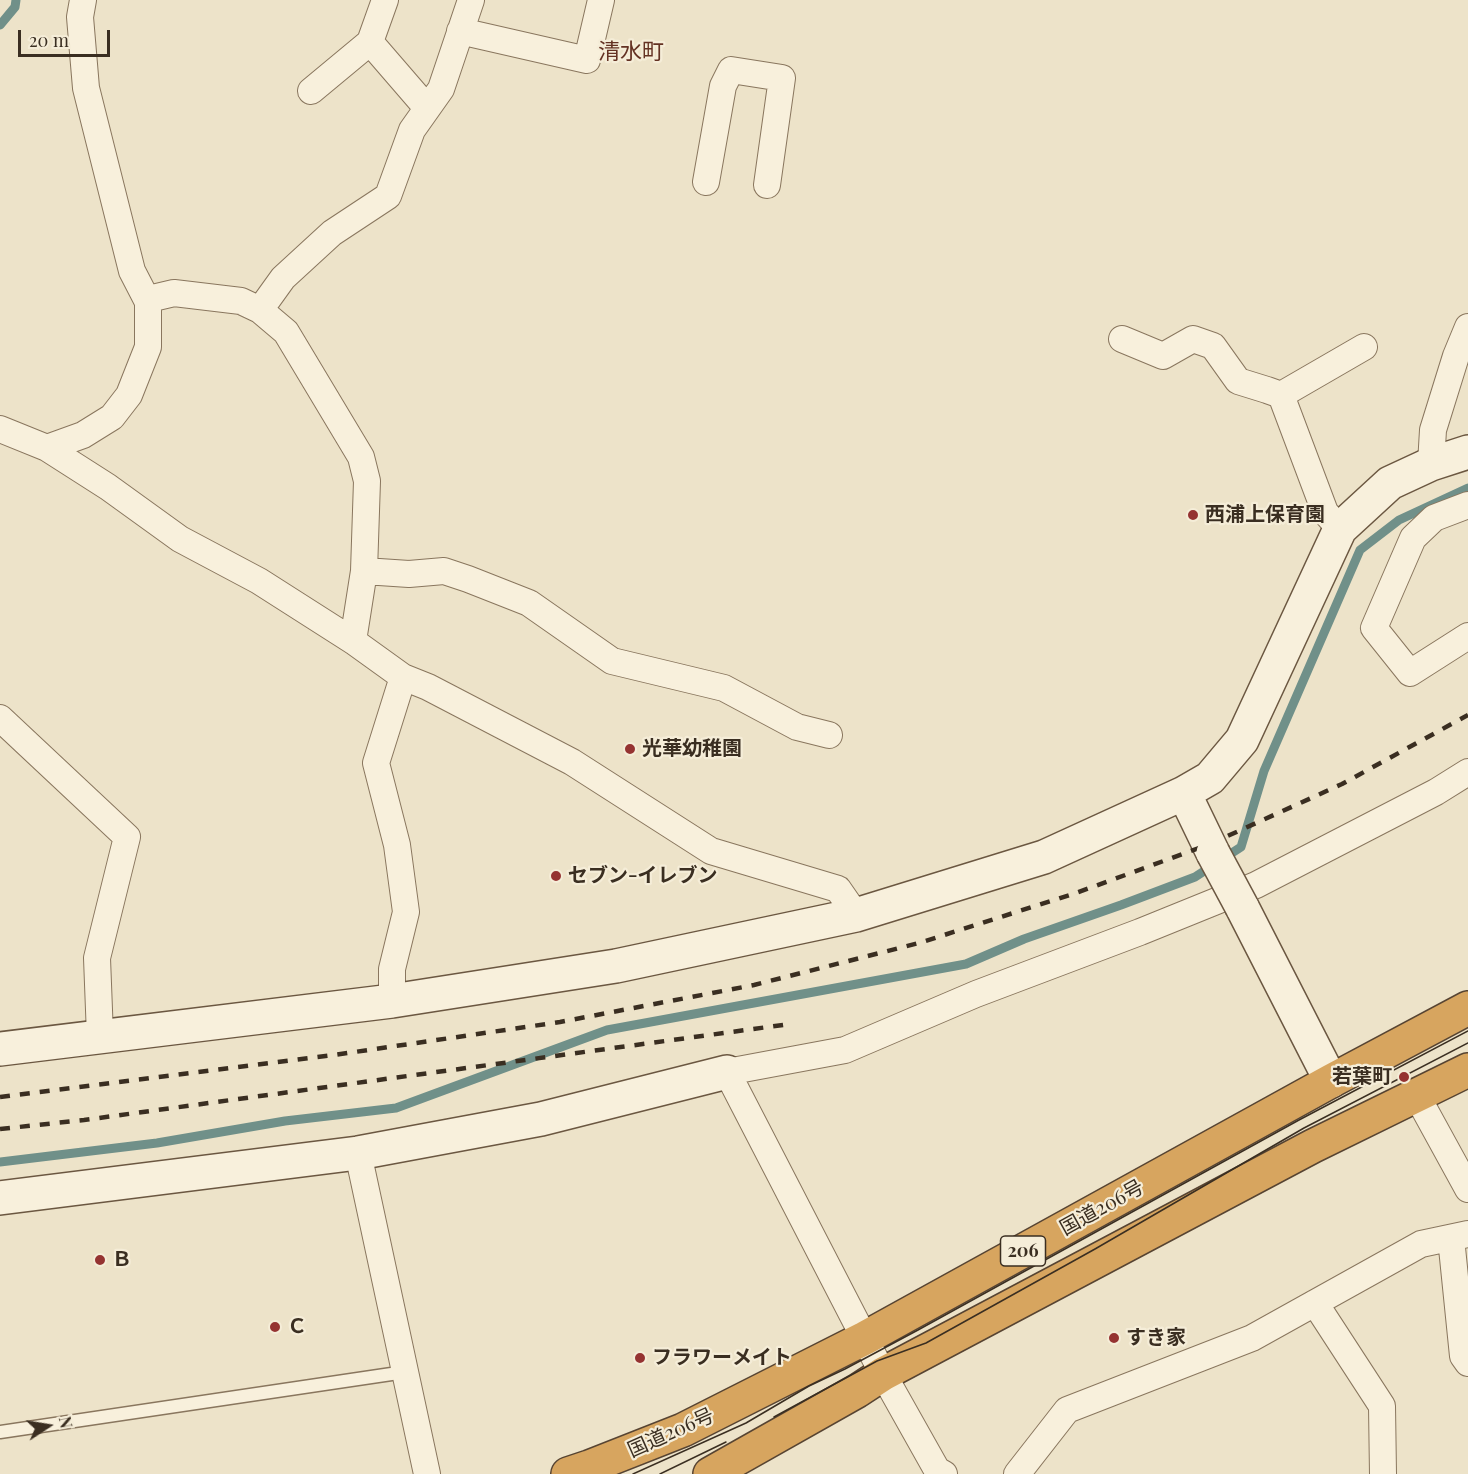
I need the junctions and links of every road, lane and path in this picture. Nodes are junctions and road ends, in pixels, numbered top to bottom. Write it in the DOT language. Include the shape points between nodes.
graph roads {
  1 [pos="83,0"];
  2 [pos="385,0"];
  3 [pos="471,0"];
  4 [pos="601,0"];
  5 [pos="460,32"];
  6 [pos="370,42"];
  7 [pos="311,91"];
  8 [pos="427,108"];
  9 [pos="706,182"];
  10 [pos="767,186"];
  11 [pos="148,302"];
  12 [pos="260,310"];
  13 [pos="1468,327"];
  14 [pos="1122,339"];
  15 [pos="1364,347"];
  16 [pos="1281,395"];
  17 [pos="0,429"];
  18 [pos="47,447"];
  19 [pos="1468,452"];
  20 [pos="1431,464"];
  21 [pos="1468,506"];
  22 [pos="1340,529"];
  23 [pos="364,570"];
  24 [pos="1468,636"];
  25 [pos="353,641"];
  26 [pos="403,677"];
  27 [pos="0,718"];
  28 [pos="829,735"];
  29 [pos="1468,772"];
  30 [pos="1184,793"];
  31 [pos="856,915"];
  32 [pos="392,1001"];
  33 [pos="1468,1008"];
  34 [pos="100,1036"];
  35 [pos="0,1049"];
  36 [pos="1468,1070"];
  37 [pos="728,1072"];
  38 [pos="1331,1081"];
  39 [pos="1417,1096"];
  40 [pos="357,1153"];
  41 [pos="1468,1189"];
  42 [pos="0,1198"];
  43 [pos="1460,1236"];
  44 [pos="1315,1303"];
  45 [pos="865,1338"];
  46 [pos="1468,1364"];
  47 [pos="405,1372"];
  48 [pos="883,1374"];
  49 [pos="0,1432"];
  50 [pos="716,1472"];
  51 [pos="427,1474"];
  52 [pos="568,1474"];
  53 [pos="944,1474"];
  54 [pos="1017,1474"];
  55 [pos="1383,1474"];
  1 -- 11 [label="street" via="80,17 86,88 132,271"];
  2 -- 6 [label="street"];
  3 -- 5 [label="street"];
  4 -- 5 [label="street" via="587,60"];
  5 -- 8 [label="street" via="441,89"];
  6 -- 7 [label="street"];
  6 -- 8 [label="street"];
  8 -- 12 [label="street" via="412,130 388,196 332,233 284,278"];
  9 -- 10 [label="street" via="723,86 731,70 782,78"];
  11 -- 12 [label="street" via="174,293 241,301"];
  11 -- 18 [label="street" via="148,347 129,394 112,417 83,435"];
  12 -- 23 [label="street" via="286,332 361,457 367,481"];
  13 -- 20 [label="street" via="1433,430"];
  14 -- 16 [label="street" via="1162,356 1193,339 1213,346 1238,381"];
  15 -- 16 [label="street"];
  16 -- 22 [label="street" via="1325,512"];
  17 -- 18 [label="street"];
  18 -- 25 [label="street" via="180,539 260,581"];
  19 -- 20 [label="street"];
  20 -- 22 [label="street" via="1390,483"];
  21 -- 24 [label="street" via="1434,518 1413,538 1374,628 1410,673"];
  22 -- 30 [label="street" via="1242,740 1210,778"];
  23 -- 25 [label="street"];
  23 -- 28 [label="street" via="444,572 468,579 530,603 612,661 724,688 797,727"];
  25 -- 26 [label="street"];
  26 -- 31 [label="street" via="572,762 711,851 838,889"];
  26 -- 32 [label="street" via="376,763 397,845 406,912 392,969"];
  27 -- 34 [label="street" via="128,837 97,958"];
  29 -- 37 [label="street" via="1256,885 976,994 845,1050"];
  30 -- 31 [label="street" via="1044,857"];
  30 -- 38 [label="street, bridge"];
  31 -- 32 [label="street" via="616,966"];
  32 -- 34 [label="street"];
  33 -- 38 [label="highway, 国道206号 / 206"];
  34 -- 35 [label="street"];
  36 -- 39 [label="highway, 206"];
  37 -- 40 [label="street" via="541,1119"];
  37 -- 45 [label="street"];
  38 -- 45 [label="highway, 国道206号 / 206"];
  39 -- 41 [label="street"];
  39 -- 48 [label="highway, 206" via="1313,1146"];
  40 -- 42 [label="street"];
  40 -- 47 [label="street"];
  43 -- 44 [label="street" via="1421,1244"];
  43 -- 46 [label="street" via="1463,1356"];
  44 -- 54 [label="street" via="1252,1338 1067,1410"];
  44 -- 55 [label="street" via="1382,1406"];
  45 -- 48 [label="street"];
  45 -- 52 [label="highway, 国道206号 / 206" via="683,1430"];
  47 -- 49 [label="lane"];
  47 -- 51 [label="street"];
  48 -- 50 [label="highway, 206"];
  48 -- 53 [label="street" via="937,1470"];
}
